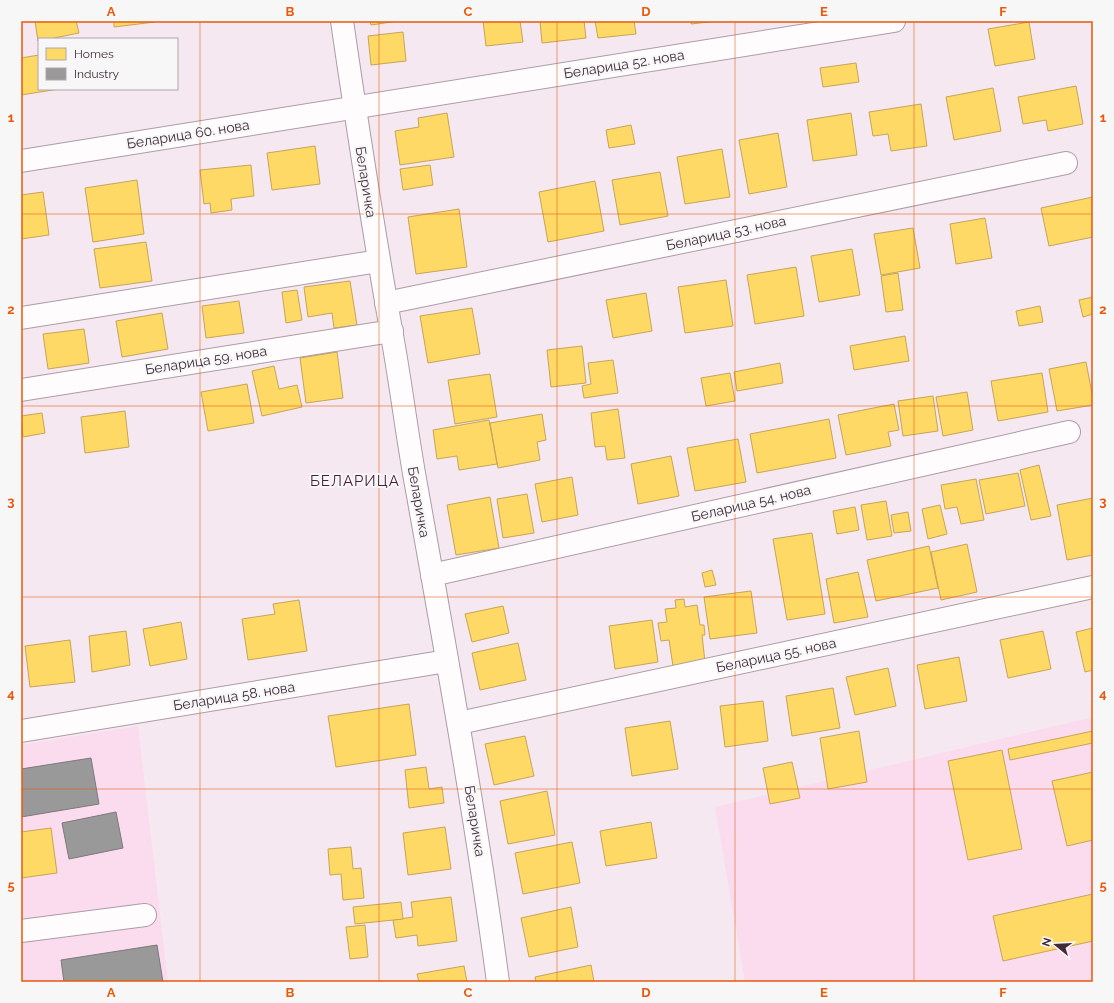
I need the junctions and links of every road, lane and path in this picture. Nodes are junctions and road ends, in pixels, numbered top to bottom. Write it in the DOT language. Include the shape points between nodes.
graph roads {
  1 [pos="342,21"];
  2 [pos="894,21"];
  3 [pos="354,107"];
  4 [pos="21,161"];
  5 [pos="1066,164"];
  6 [pos="379,261"];
  7 [pos="386,303"];
  8 [pos="21,318"];
  9 [pos="392,330"];
  10 [pos="21,390"];
  11 [pos="1070,432"];
  12 [pos="432,575"];
  13 [pos="1093,587"];
  14 [pos="447,661"];
  15 [pos="459,723"];
  16 [pos="21,732"];
  17 [pos="145,914"];
  18 [pos="21,931"];
  19 [pos="498,982"];
  1 -- 3 [label="street, Беларичка"];
  2 -- 3 [label="street, Беларица 52. нова"];
  3 -- 4 [label="street, Беларица 60. нова"];
  3 -- 6 [label="street, Беларичка"];
  5 -- 7 [label="street, Беларица 53. нова"];
  6 -- 7 [label="street, Беларичка"];
  6 -- 8 [label="street"];
  7 -- 9 [label="street, Беларичка"];
  9 -- 10 [label="street, Беларица 59. нова"];
  9 -- 12 [label="street, Беларичка"];
  11 -- 12 [label="street, Беларица 54. нова"];
  12 -- 14 [label="street, Беларичка"];
  13 -- 15 [label="street, Беларица 55. нова"];
  14 -- 15 [label="street, Беларичка"];
  14 -- 16 [label="street, Беларица 58. нова"];
  15 -- 19 [label="street, Беларичка"];
  17 -- 18 [label="street"];
}
